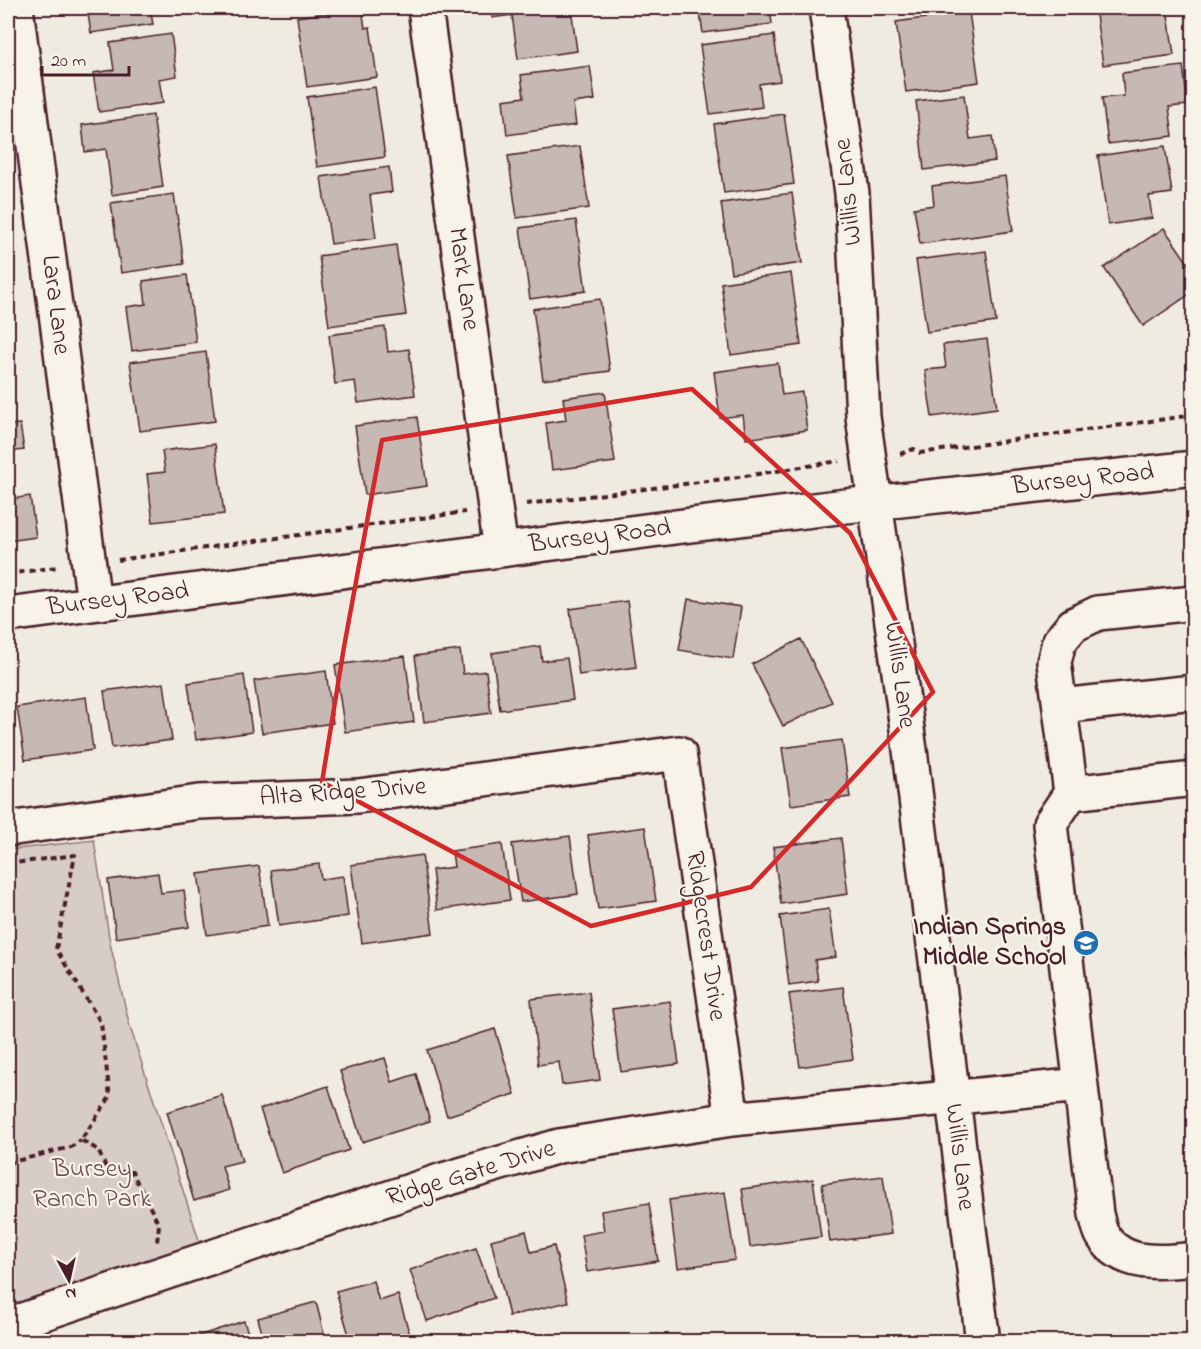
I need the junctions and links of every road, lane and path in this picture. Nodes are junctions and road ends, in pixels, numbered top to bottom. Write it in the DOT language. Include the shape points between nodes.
graph roads {
  1 [pos="16,8"];
  2 [pos="425,8"];
  3 [pos="826,8"];
  4 [pos="1194,415"];
  5 [pos="868,458"];
  6 [pos="1194,468"];
  7 [pos="874,503"];
  8 [pos="495,508"];
  9 [pos="501,550"];
  10 [pos="89,563"];
  11 [pos="8,574"];
  12 [pos="94,603"];
  13 [pos="1194,603"];
  14 [pos="8,615"];
  15 [pos="1194,692"];
  16 [pos="1060,706"];
  17 [pos="679,753"];
  18 [pos="1194,780"];
  19 [pos="1071,793"];
  20 [pos="8,829"];
  21 [pos="8,864"];
  22 [pos="1081,1085"];
  23 [pos="952,1097"];
  24 [pos="732,1119"];
  25 [pos="81,1140"];
  26 [pos="8,1163"];
  27 [pos="157,1248"];
  28 [pos="1194,1259"];
  29 [pos="8,1325"];
  30 [pos="982,1341"];
  1 -- 10 [label="street, Lara Lane"];
  2 -- 8 [label="street, Mark Lane"];
  3 -- 5 [label="street, Willis Lane" via="852,193"];
  4 -- 5 [label="path"];
  5 -- 7 [label="street, Willis Lane"];
  5 -- 8 [label="path"];
  6 -- 7 [label="street, Bursey Road"];
  7 -- 9 [label="street, Bursey Road"];
  7 -- 23 [label="street, Willis Lane" via="910,750"];
  8 -- 9 [label="street, Mark Lane"];
  8 -- 10 [label="path"];
  9 -- 12 [label="street, Bursey Road"];
  10 -- 11 [label="path"];
  10 -- 12 [label="street, Lara Lane"];
  12 -- 14 [label="street, Bursey Road"];
  13 -- 16 [label="street" via="1098,613 1073,625 1059,642 1054,662"];
  15 -- 16 [label="street"];
  16 -- 19 [label="street"];
  17 -- 20 [label="street, Alta Ridge Drive" via="358,796 199,802"];
  17 -- 24 [label="street, Ridgecrest Drive"];
  18 -- 19 [label="street"];
  19 -- 22 [label="street" via="1050,824"];
  21 -- 25 [label="path" via="75,855 56,949 101,1023 110,1097"];
  22 -- 23 [label="street, Ridge Gate Drive"];
  22 -- 28 [label="street" via="1096,1214 1102,1234 1113,1248 1130,1257 1158,1263"];
  23 -- 24 [label="street, Ridge Gate Drive"];
  23 -- 30 [label="street, Willis Lane"];
  24 -- 29 [label="street, Ridge Gate Drive" via="559,1146 443,1180"];
  25 -- 26 [label="path" via="70,1147"];
  25 -- 27 [label="path" via="98,1150 108,1172 132,1172 159,1225"];
}
